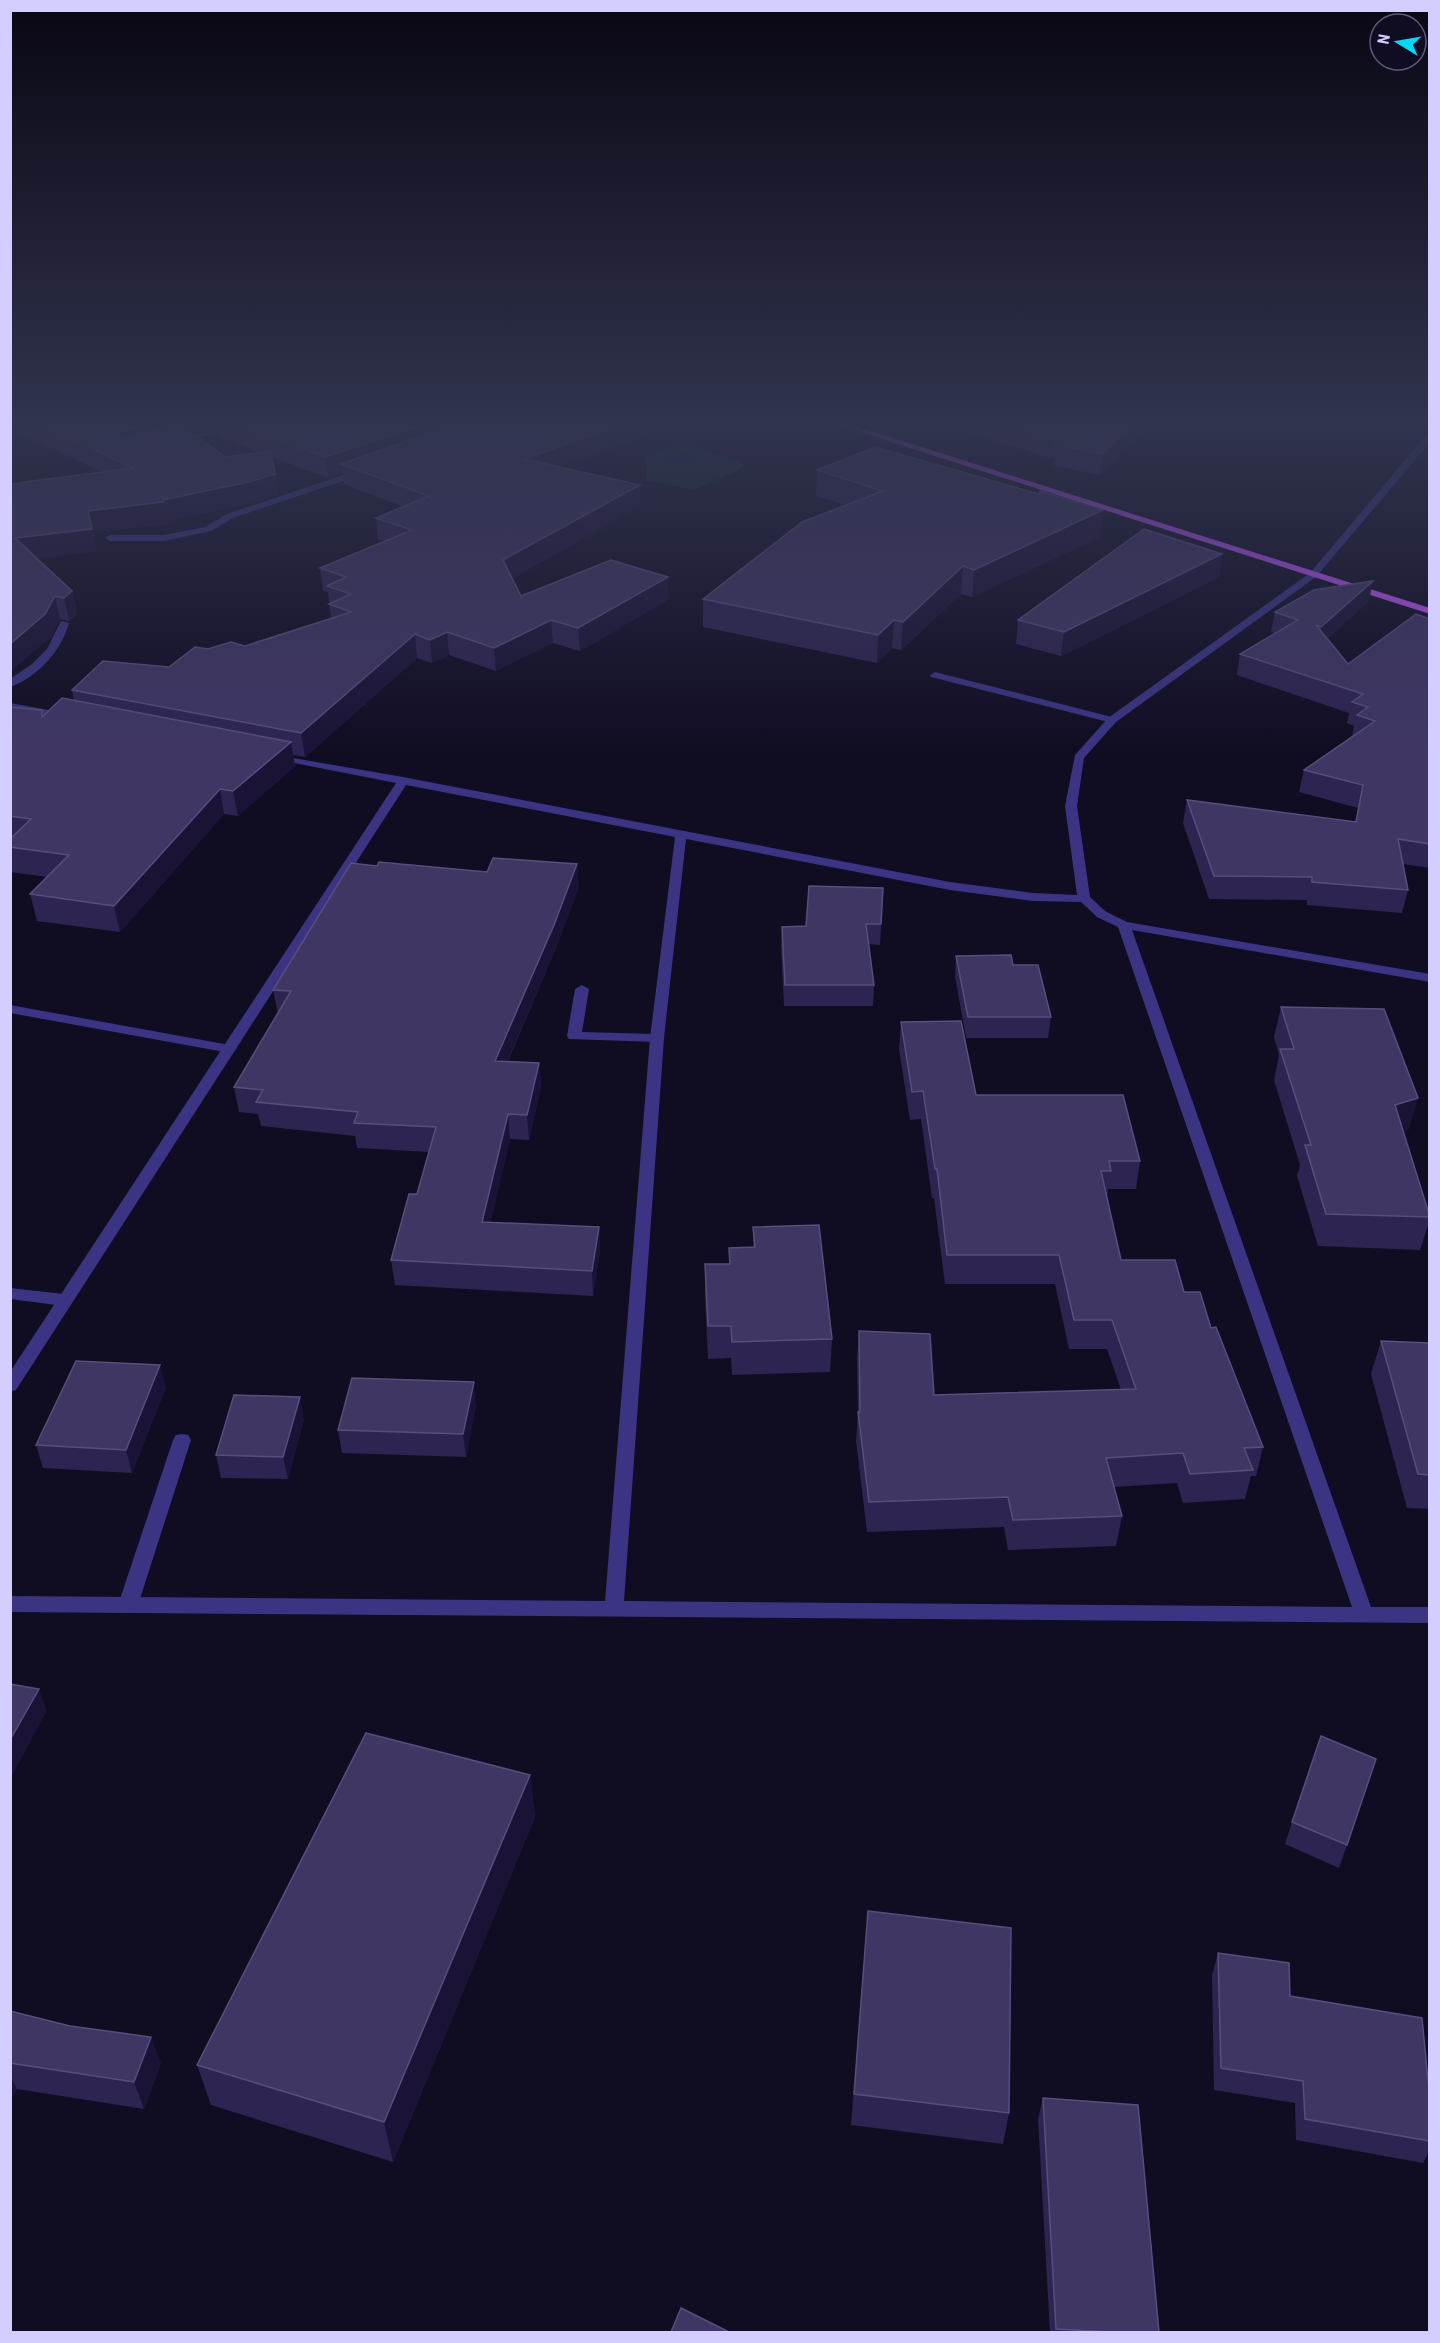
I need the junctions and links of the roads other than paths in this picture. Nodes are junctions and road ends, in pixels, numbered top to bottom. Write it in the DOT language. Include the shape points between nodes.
graph roads {
  1 [pos="178,535"];
  2 [pos="1188,535"];
  3 [pos="1346,535"];
  4 [pos="110,538"];
  5 [pos="1313,575"];
  6 [pos="1430,611"];
  7 [pos="64,623"];
  8 [pos="935,675"];
  9 [pos="10,684"];
  10 [pos="10,706"];
  11 [pos="80,719"];
  12 [pos="1113,720"];
  13 [pos="264,754"];
  14 [pos="403,780"];
  15 [pos="681,832"];
  16 [pos="1084,898"];
  17 [pos="1124,925"];
  18 [pos="1430,978"];
  19 [pos="582,989"];
  20 [pos="10,1009"];
  21 [pos="657,1038"];
  22 [pos="230,1049"];
  23 [pos="10,1293"];
  24 [pos="64,1300"];
  25 [pos="10,1386"];
  26 [pos="182,1440"];
  27 [pos="10,1604"];
  28 [pos="129,1605"];
  29 [pos="614,1607"];
  30 [pos="1364,1614"];
  31 [pos="1430,1615"];
  1 -- 4 [label="street"];
  2 -- 5 [label="main road"];
  3 -- 5 [label="street"];
  5 -- 6 [label="main road"];
  5 -- 12 [label="street"];
  7 -- 9 [label="street" via="44,662"];
  8 -- 12 [label="street"];
  10 -- 11 [label="street"];
  12 -- 16 [label="street" via="1079,757 1072,797"];
  13 -- 14 [label="street"];
  14 -- 15 [label="street"];
  14 -- 22 [label="street"];
  15 -- 16 [label="street" via="950,886 1066,900"];
  15 -- 21 [label="street"];
  16 -- 17 [label="street" via="1101,914"];
  17 -- 18 [label="street"];
  17 -- 30 [label="street"];
  19 -- 21 [label="street" via="574,1036"];
  20 -- 22 [label="street"];
  21 -- 29 [label="street"];
  22 -- 24 [label="street"];
  23 -- 24 [label="street"];
  24 -- 25 [label="street"];
  26 -- 28 [label="street"];
  27 -- 28 [label="street"];
  28 -- 29 [label="street"];
  29 -- 30 [label="street"];
  30 -- 31 [label="street"];
}
